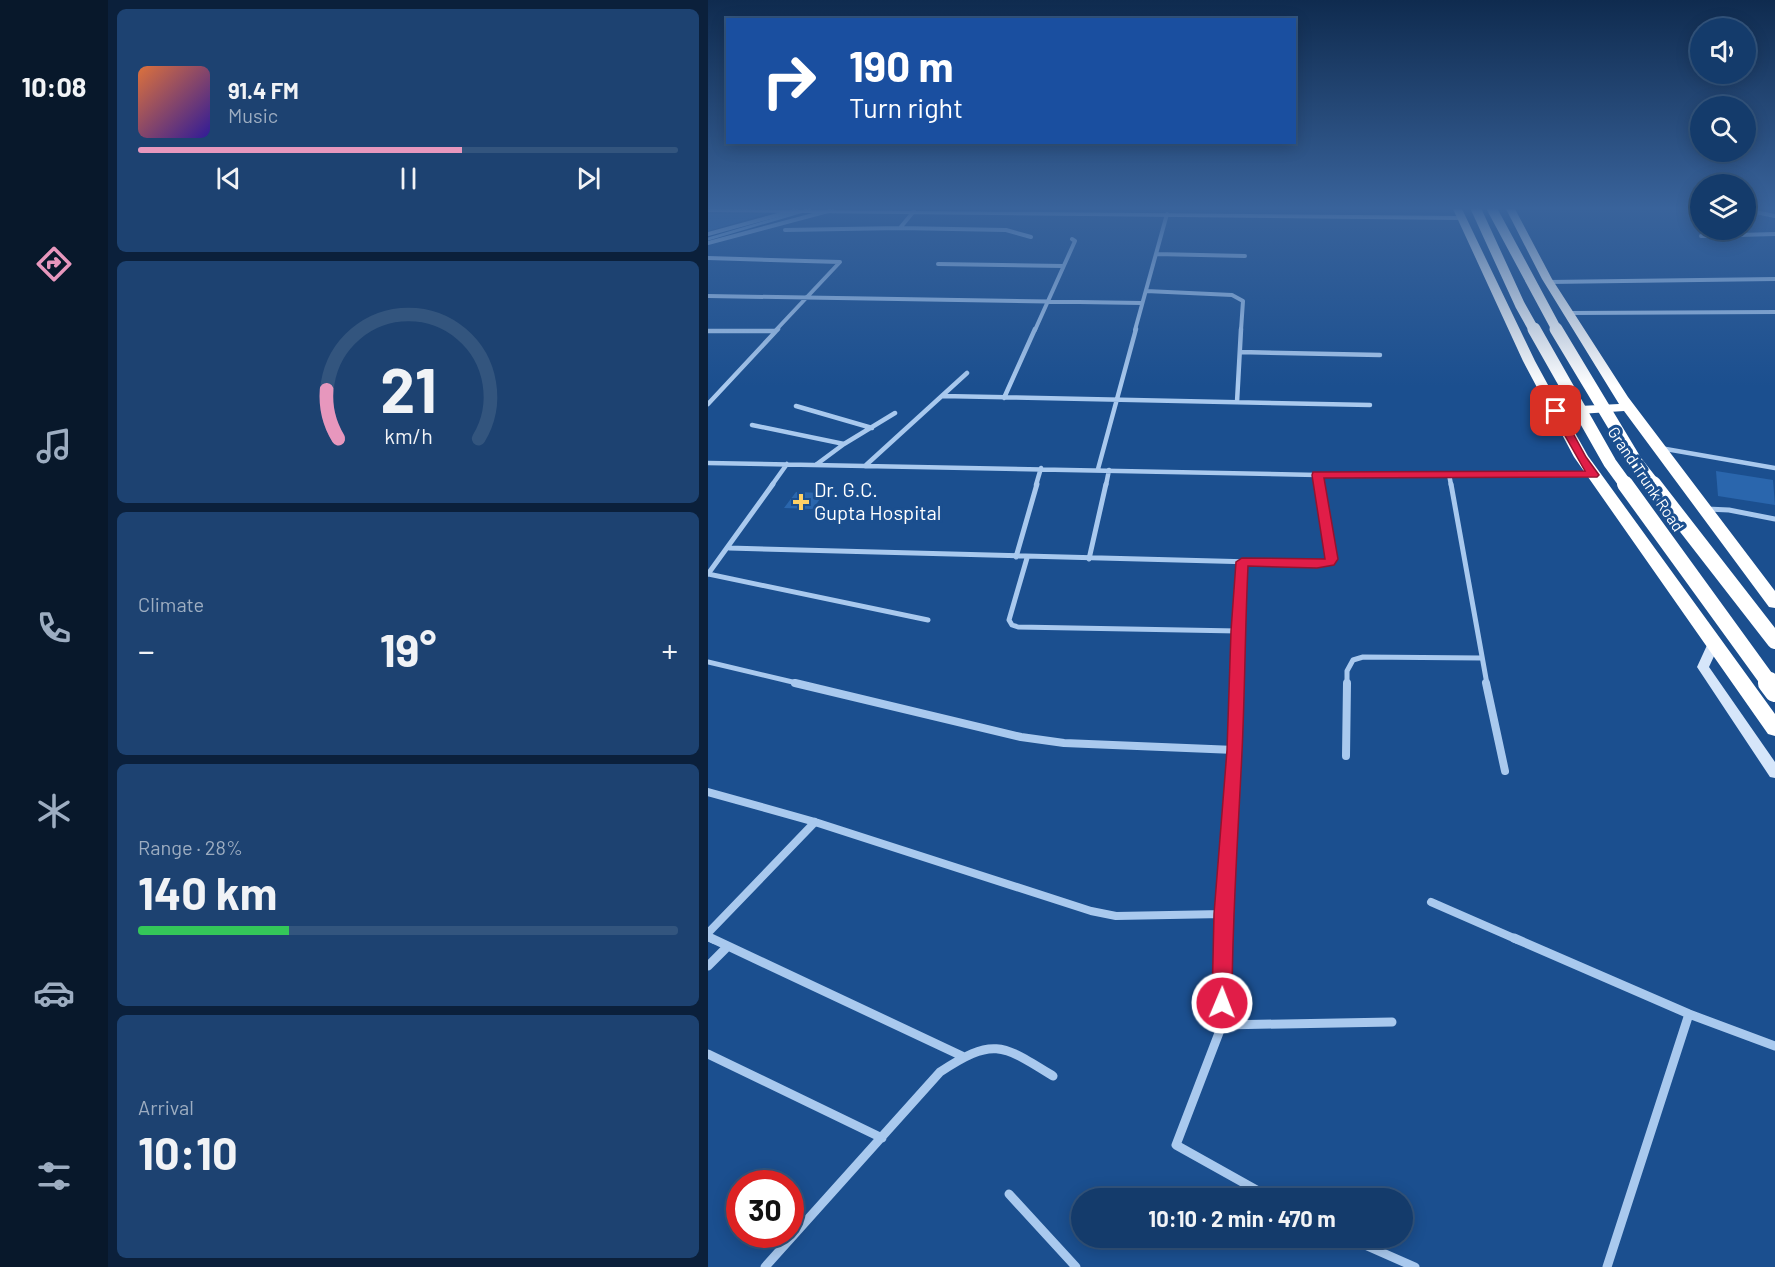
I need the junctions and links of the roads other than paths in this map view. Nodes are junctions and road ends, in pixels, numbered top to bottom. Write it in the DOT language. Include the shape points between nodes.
graph roads {
  1 [pos="834,268"];
  2 [pos="1062,268"];
  3 [pos="1152,268"];
  4 [pos="1485,268"];
  5 [pos="1503,268"];
  6 [pos="1522,268"];
  7 [pos="1541,268"];
  8 [pos="1775,279"];
  9 [pos="1548,282"];
  10 [pos="1146,291"];
  11 [pos="708,296"];
  12 [pos="808,297"];
  13 [pos="1046,301"];
  14 [pos="1142,303"];
  15 [pos="1775,312"];
  16 [pos="1568,313"];
  17 [pos="708,331"];
  18 [pos="777,331"];
  19 [pos="1240,352"];
  20 [pos="1380,355"];
  21 [pos="967,373"];
  22 [pos="942,396"];
  23 [pos="1004,399"];
  24 [pos="1116,399"];
  25 [pos="1237,402"];
  26 [pos="708,404"];
  27 [pos="1370,405"];
  28 [pos="795,406"];
  29 [pos="1628,408"];
  30 [pos="1556,411"];
  31 [pos="895,413"];
  32 [pos="752,425"];
  33 [pos="872,428"];
  34 [pos="844,444"];
  35 [pos="1657,448"];
  36 [pos="708,463"];
  37 [pos="787,464"];
  38 [pos="817,465"];
  39 [pos="865,466"];
  40 [pos="1041,468"];
  41 [pos="1775,468"];
  42 [pos="1098,469"];
  43 [pos="1109,470"];
  44 [pos="1449,474"];
  45 [pos="1317,475"];
  46 [pos="1593,475"];
  47 [pos="1702,509"];
  48 [pos="1775,519"];
  49 [pos="729,548"];
  50 [pos="1016,557"];
  51 [pos="1027,558"];
  52 [pos="1089,559"];
  53 [pos="1242,562"];
  54 [pos="708,574"];
  55 [pos="1775,603"];
  56 [pos="928,620"];
  57 [pos="1238,631"];
  58 [pos="1775,641"];
  59 [pos="1714,643"];
  60 [pos="1480,658"];
  61 [pos="708,662"];
  62 [pos="1775,691"];
  63 [pos="1775,729"];
  64 [pos="1235,750"];
  65 [pos="1346,756"];
  66 [pos="1504,771"];
  67 [pos="1775,773"];
  68 [pos="708,792"];
  69 [pos="815,822"];
  70 [pos="1431,902"];
  71 [pos="1223,914"];
  72 [pos="708,935"];
  73 [pos="727,947"];
  74 [pos="708,966"];
  75 [pos="1689,1014"];
  76 [pos="1392,1022"];
  77 [pos="1222,1025"];
  78 [pos="1775,1046"];
  79 [pos="708,1054"];
  80 [pos="962,1056"];
  81 [pos="1053,1076"];
  82 [pos="882,1138"];
  83 [pos="1253,1188"];
  84 [pos="1009,1194"];
  85 [pos="1372,1248"];
  86 [pos="765,1267"];
  87 [pos="1076,1267"];
  88 [pos="1415,1267"];
  89 [pos="1606,1267"];
  1 -- 12 [label="street"];
  2 -- 13 [label="street"];
  3 -- 10 [label="street"];
  4 -- 30 [label="highway"];
  5 -- 62 [label="highway, Grand Trunk Road, bridge" via="1610,463"];
  6 -- 58 [label="highway, Grand Trunk Road, bridge" via="1636,462"];
  7 -- 9 [label="highway"];
  8 -- 9 [label="street"];
  9 -- 16 [label="highway"];
  10 -- 14 [label="street"];
  10 -- 19 [label="street" via="1232,295 1242,299"];
  11 -- 12 [label="street"];
  12 -- 13 [label="street"];
  12 -- 18 [label="street"];
  13 -- 14 [label="street"];
  13 -- 23 [label="street"];
  14 -- 24 [label="street"];
  15 -- 16 [label="street"];
  16 -- 29 [label="highway"];
  17 -- 18 [label="street"];
  18 -- 26 [label="street"];
  19 -- 20 [label="street"];
  19 -- 25 [label="street"];
  21 -- 22 [label="street"];
  22 -- 23 [label="street"];
  22 -- 39 [label="street"];
  23 -- 24 [label="street"];
  24 -- 25 [label="street"];
  24 -- 42 [label="street"];
  25 -- 27 [label="street"];
  28 -- 33 [label="street"];
  29 -- 30 [label="highway"];
  29 -- 35 [label="highway"];
  30 -- 46 [label="highway"];
  31 -- 33 [label="street"];
  32 -- 34 [label="street"];
  33 -- 34 [label="street"];
  34 -- 38 [label="street"];
  35 -- 41 [label="street"];
  35 -- 47 [label="highway"];
  36 -- 37 [label="street"];
  37 -- 38 [label="street"];
  37 -- 49 [label="street"];
  38 -- 39 [label="street"];
  39 -- 40 [label="street"];
  40 -- 42 [label="street"];
  40 -- 50 [label="street"];
  42 -- 43 [label="street"];
  43 -- 45 [label="street"];
  43 -- 52 [label="street"];
  44 -- 45 [label="street"];
  44 -- 46 [label="street"];
  44 -- 60 [label="street"];
  45 -- 53 [label="street" via="1332,559 1317,565"];
  46 -- 59 [label="highway"];
  47 -- 48 [label="street"];
  47 -- 55 [label="highway"];
  49 -- 50 [label="street"];
  49 -- 54 [label="street"];
  50 -- 51 [label="street"];
  51 -- 52 [label="street"];
  51 -- 57 [label="street" via="1009,620 1012,625"];
  52 -- 53 [label="street"];
  53 -- 57 [label="street"];
  54 -- 56 [label="street"];
  57 -- 64 [label="street"];
  59 -- 63 [label="highway"];
  59 -- 67 [label="street" via="1703,667"];
  60 -- 65 [label="street" via="1353,660 1347,671"];
  60 -- 66 [label="street"];
  61 -- 64 [label="street" via="1021,737 1064,743"];
  64 -- 71 [label="street"];
  68 -- 69 [label="street"];
  69 -- 71 [label="street" via="1116,916"];
  69 -- 72 [label="street"];
  70 -- 75 [label="street"];
  71 -- 77 [label="street"];
  72 -- 73 [label="street"];
  73 -- 74 [label="street"];
  73 -- 80 [label="street"];
  75 -- 78 [label="street"];
  75 -- 89 [label="street"];
  76 -- 77 [label="street"];
  77 -- 83 [label="street" via="1176,1145"];
  79 -- 82 [label="street"];
  80 -- 81 [label="street" via="995,1046 1017,1053"];
  80 -- 82 [label="street" via="940,1072"];
  82 -- 86 [label="street"];
  84 -- 87 [label="street"];
  85 -- 88 [label="street"];
}
